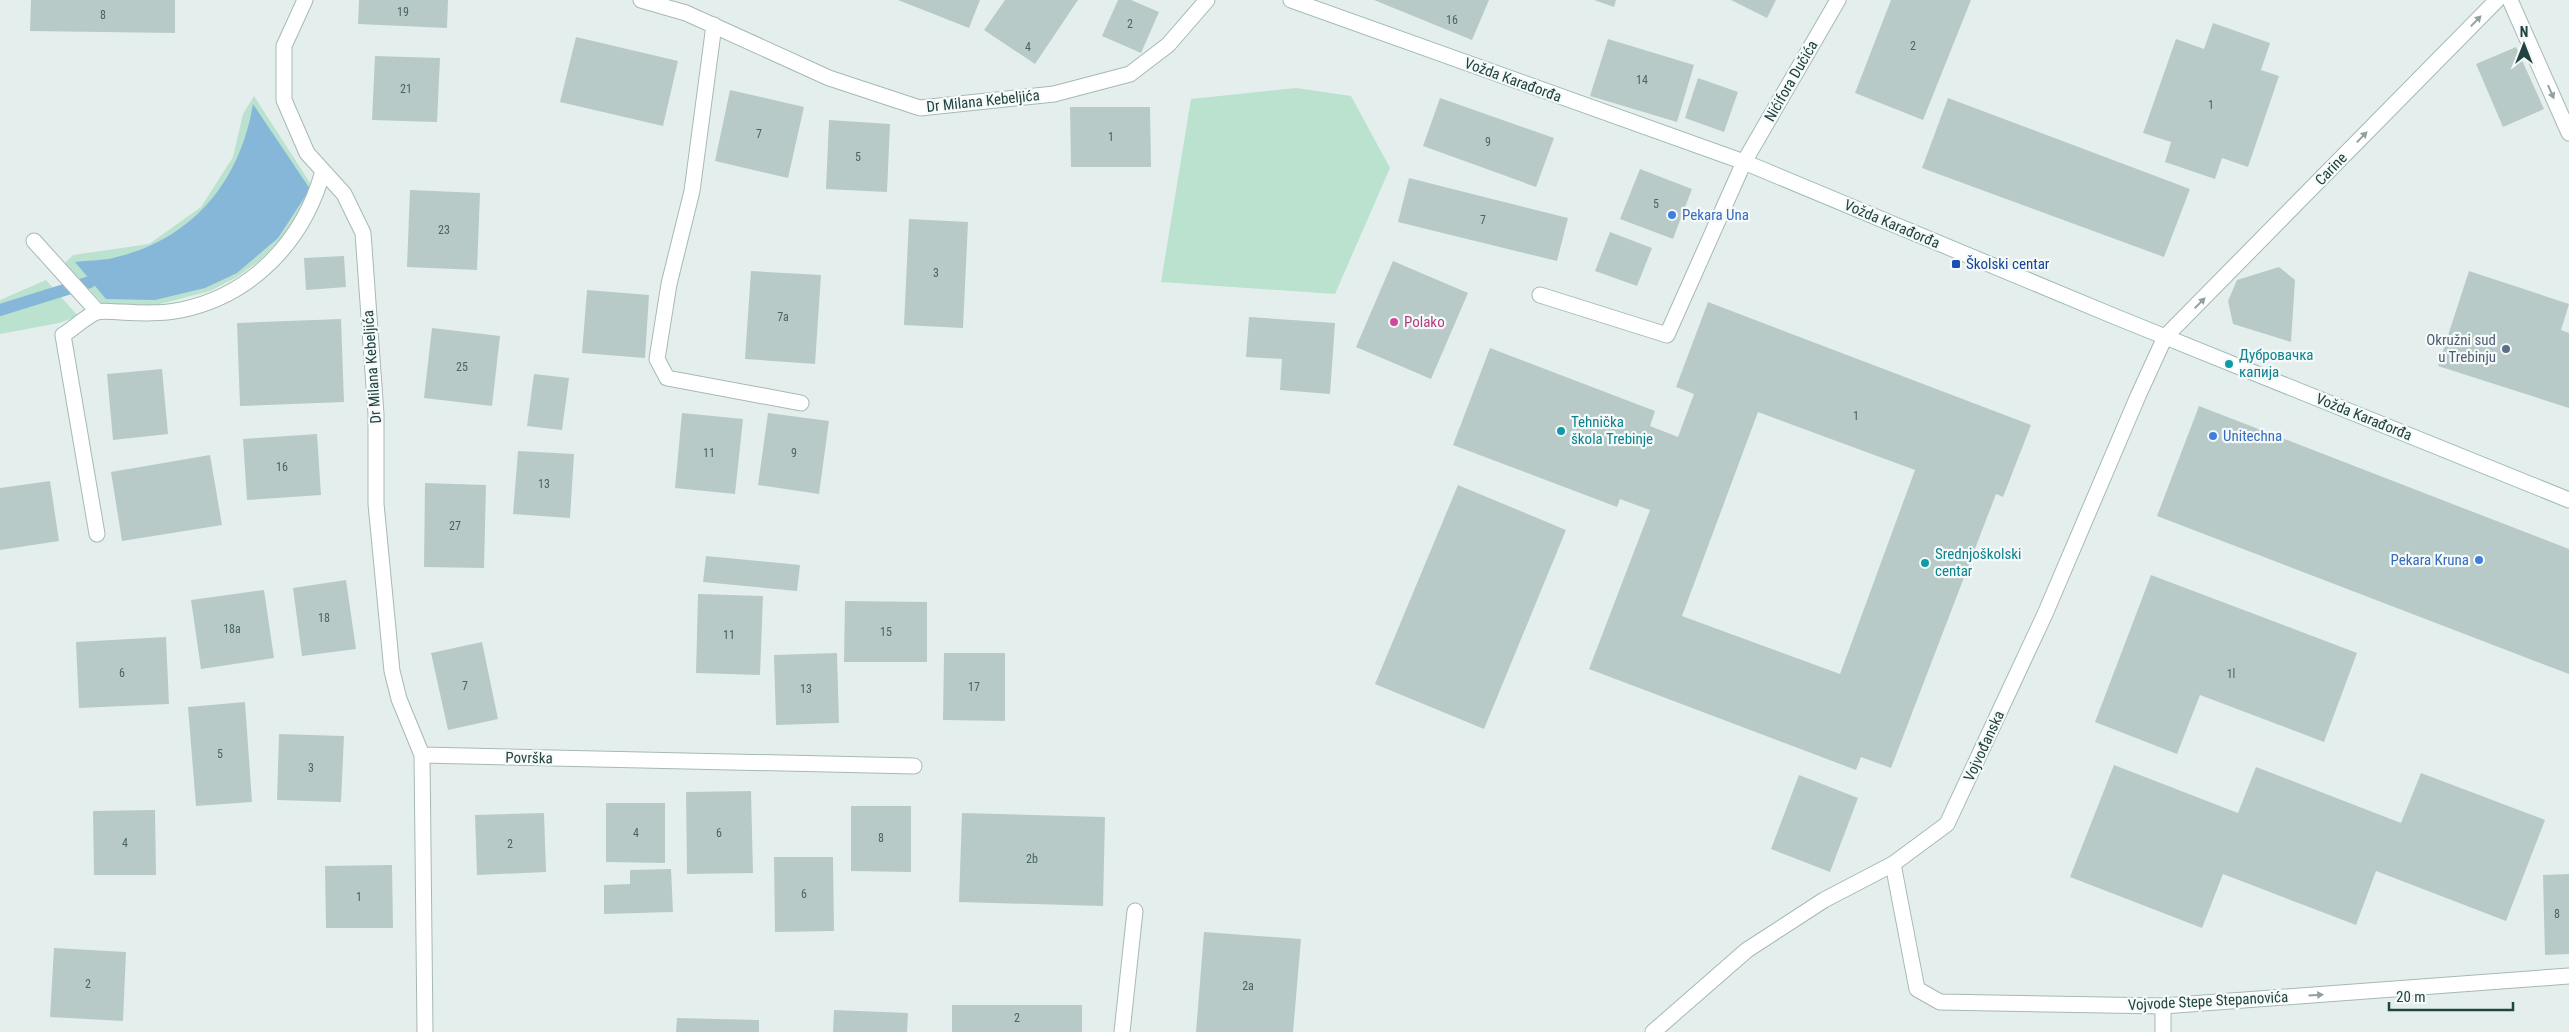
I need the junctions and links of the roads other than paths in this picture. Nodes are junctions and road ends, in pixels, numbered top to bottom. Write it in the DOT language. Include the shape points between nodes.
graph roads {
  1 [pos="305,0"];
  2 [pos="641,0"];
  3 [pos="1207,0"];
  4 [pos="1291,0"];
  5 [pos="1838,0"];
  6 [pos="2497,0"];
  7 [pos="2510,0"];
  8 [pos="714,25"];
  9 [pos="2569,133"];
  10 [pos="1744,162"];
  11 [pos="323,171"];
  12 [pos="34,241"];
  13 [pos="1540,295"];
  14 [pos="96,310"];
  15 [pos="2165,337"];
  16 [pos="801,403"];
  17 [pos="2569,500"];
  18 [pos="97,534"];
  19 [pos="422,755"];
  20 [pos="914,766"];
  21 [pos="1893,864"];
  22 [pos="1135,911"];
  23 [pos="2569,976"];
  24 [pos="2163,1006"];
  25 [pos="424,1032"];
  26 [pos="1122,1032"];
  27 [pos="1653,1032"];
  28 [pos="2163,1032"];
  1 -- 11 [label="street, Dr Milana Kebeljića" via="284,46 284,100 307,154"];
  2 -- 8 [label="street, Dr Milana Kebeljića"];
  3 -- 8 [label="street, Dr Milana Kebeljića" via="1168,45 1130,74 1054,94 920,108 829,78"];
  4 -- 10 [label="street, Vožda Karađorđa"];
  5 -- 10 [label="street, Nićifora Dučića"];
  15 -- 6 [label="street, Carine, one-way"];
  7 -- 9 [label="street, one-way"];
  8 -- 16 [label="street" via="692,191 669,284 657,359 667,378"];
  10 -- 13 [label="street, Nićifora Dučića" via="1667,335"];
  10 -- 15 [label="street, Vožda Karađorđa"];
  11 -- 14 [label="street" via="315,199 276,258 243,285 222,297 181,310 153,313"];
  11 -- 19 [label="street, Dr Milana Kebeljića" via="344,194 363,233 376,414 376,504 392,671 399,699"];
  12 -- 14 [label="street"];
  14 -- 18 [label="street" via="62,335"];
  15 -- 17 [label="street, Vožda Karađorđa"];
  15 -- 21 [label="street, Vojvođanska" via="2045,614 1947,824"];
  19 -- 20 [label="street, Površka"];
  19 -- 25 [label="street"];
  21 -- 24 [label="street, Vojvode Stepe Stepanovića" via="1917,989 1940,1002"];
  21 -- 27 [label="street, Vojvođanska" via="1824,900 1747,950"];
  22 -- 26 [label="street"];
  24 -- 23 [label="street, Vojvode Stepe Stepanovića, one-way"];
  24 -- 28 [label="street"];
}
